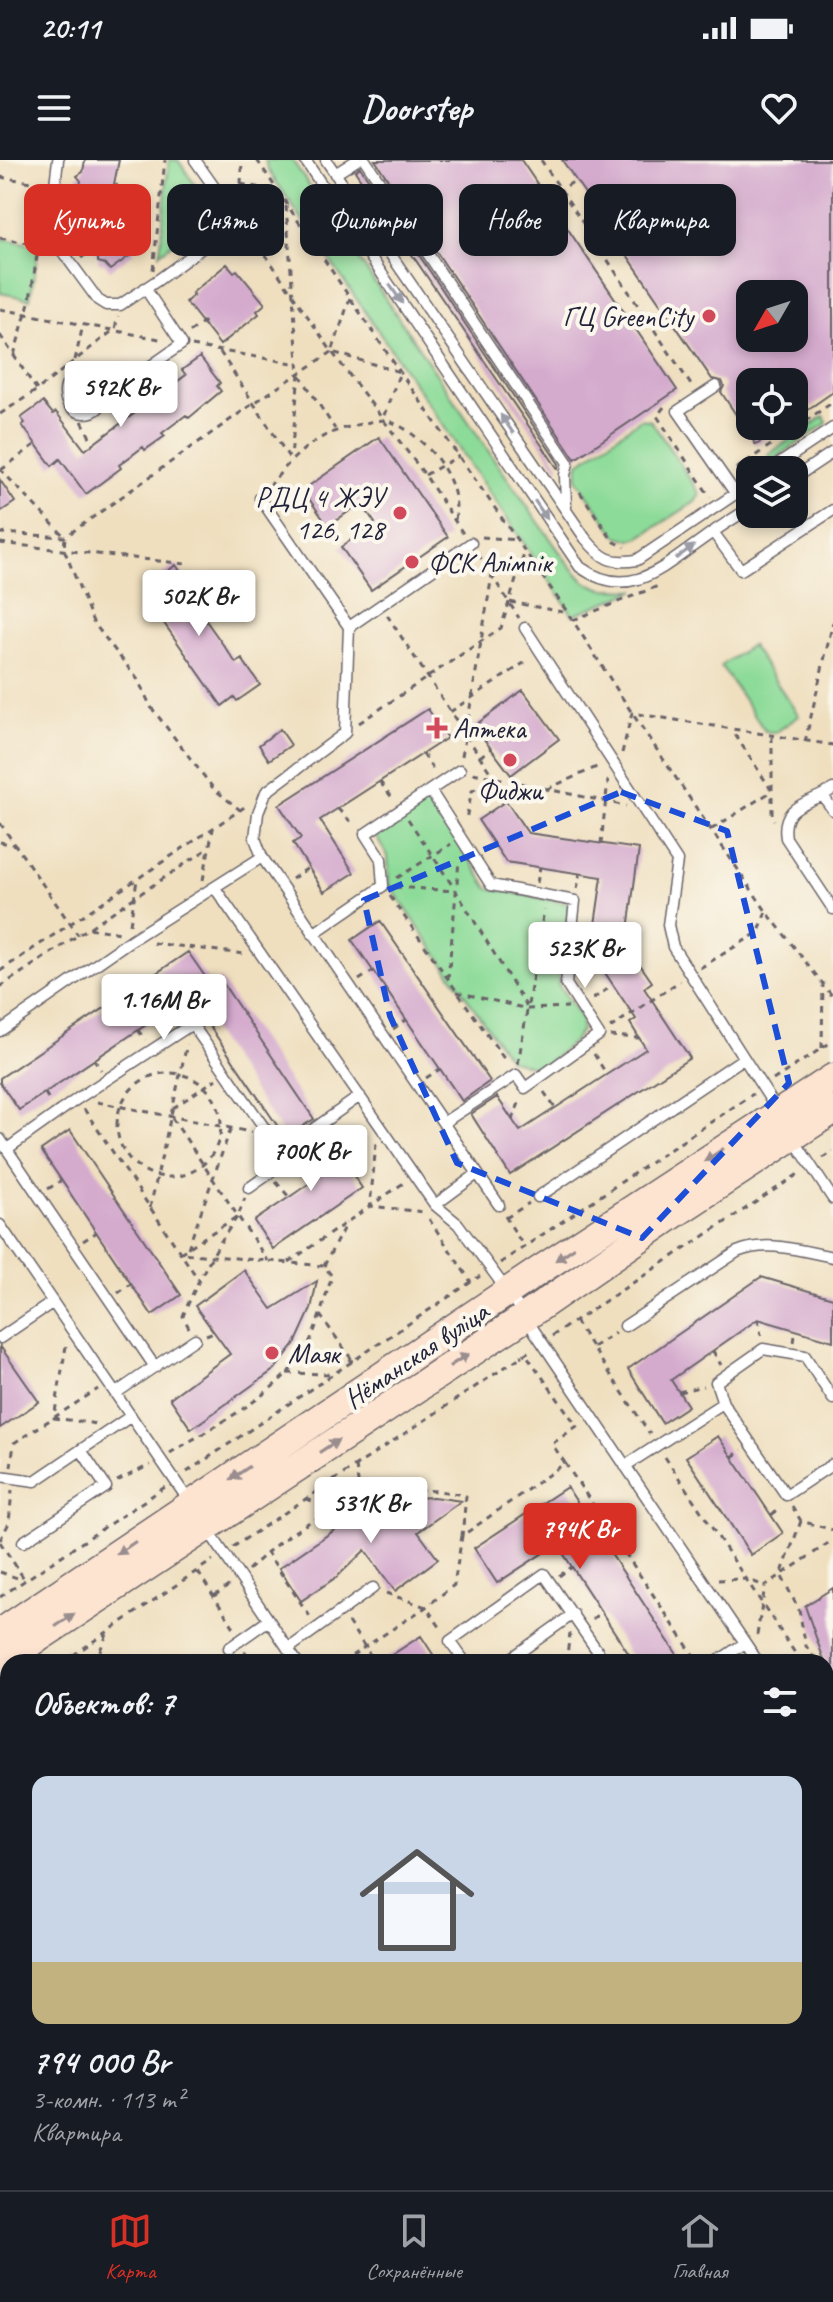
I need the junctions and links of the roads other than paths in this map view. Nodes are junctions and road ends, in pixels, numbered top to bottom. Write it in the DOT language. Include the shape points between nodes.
graph roads {
  1 [pos="58,160"];
  2 [pos="195,160"];
  3 [pos="305,160"];
  4 [pos="326,160"];
  5 [pos="357,160"];
  6 [pos="365,160"];
  7 [pos="335,174"];
  8 [pos="145,288"];
  9 [pos="716,386"];
  10 [pos="105,398"];
  11 [pos="833,428"];
  12 [pos="833,452"];
  13 [pos="791,456"];
  14 [pos="808,469"];
  15 [pos="736,488"];
  16 [pos="732,489"];
  17 [pos="260,498"];
  18 [pos="566,510"];
  19 [pos="833,510"];
  20 [pos="736,517"];
  21 [pos="713,532"];
  22 [pos="467,539"];
  23 [pos="349,627"];
  24 [pos="525,628"];
  25 [pos="460,770"];
  26 [pos="833,789"];
  27 [pos="430,790"];
  28 [pos="823,796"];
  29 [pos="833,810"];
  30 [pos="262,857"];
  31 [pos="215,888"];
  32 [pos="833,909"];
  33 [pos="313,934"];
  34 [pos="0,1031"];
  35 [pos="744,1058"];
  36 [pos="833,1078"];
  37 [pos="360,1096"];
  38 [pos="833,1110"];
  39 [pos="443,1123"];
  40 [pos="785,1124"];
  41 [pos="0,1139"];
  42 [pos="7,1149"];
  43 [pos="281,1152"];
  44 [pos="477,1174"];
  45 [pos="249,1188"];
  46 [pos="538,1197"];
  47 [pos="833,1199"];
  48 [pos="435,1205"];
  49 [pos="499,1205"];
  50 [pos="0,1225"];
  51 [pos="833,1257"];
  52 [pos="508,1292"];
  53 [pos="53,1302"];
  54 [pos="525,1317"];
  55 [pos="625,1326"];
  56 [pos="0,1338"];
  57 [pos="195,1339"];
  58 [pos="155,1367"];
  59 [pos="116,1393"];
  60 [pos="833,1399"];
  61 [pos="723,1403"];
  62 [pos="131,1416"];
  63 [pos="81,1450"];
  64 [pos="833,1464"];
  65 [pos="625,1466"];
  66 [pos="5,1476"];
  67 [pos="199,1516"];
  68 [pos="23,1542"];
  69 [pos="373,1588"];
  70 [pos="573,1614"];
  71 [pos="269,1620"];
  72 [pos="0,1633"];
  73 [pos="745,1643"];
  74 [pos="229,1648"];
  75 [pos="288,1649"];
  76 [pos="12,1654"];
  77 [pos="291,1654"];
  78 [pos="459,1654"];
  79 [pos="517,1654"];
  80 [pos="600,1654"];
  81 [pos="729,1654"];
  82 [pos="753,1654"];
  1 -- 8 [label="lane" via="51,217 54,240 106,305 120,305"];
  2 -- 8 [label="lane" via="232,221"];
  3 -- 21 [label="lane, one-way" via="580,567 596,578 639,580"];
  4 -- 7 [label="lane"];
  5 -- 7 [label="lane"];
  6 -- 18 [label="lane" via="568,463"];
  18 -- 7 [label="lane, one-way"];
  8 -- 10 [label="lane" via="181,342"];
  9 -- 16 [label="lane" via="678,411"];
  10 -- 10 [label="lane" via="90,412 77,410 67,401 66,388 78,374 96,376"];
  11 -- 13 [label="lane"];
  12 -- 14 [label="lane"];
  15 -- 16 [label="lane"];
  16 -- 18 [label="lane" via="637,560 606,559"];
  17 -- 23 [label="lane"];
  19 -- 21 [label="lane" via="741,570"];
  20 -- 21 [label="lane"];
  22 -- 23 [label="lane"];
  23 -- 30 [label="lane" via="345,733 266,792 255,838"];
  24 -- 35 [label="lane" via="677,861 668,925 673,947"];
  25 -- 27 [label="lane"];
  26 -- 28 [label="lane"];
  27 -- 33 [label="lane" via="365,834 381,859 383,886"];
  27 -- 39 [label="lane" via="491,885 575,901 566,984 599,1035 525,1088 516,1075"];
  28 -- 29 [label="lane"];
  28 -- 32 [label="lane" via="806,801 783,825 786,838"];
  30 -- 31 [label="lane"];
  30 -- 33 [label="lane"];
  31 -- 34 [label="lane"];
  31 -- 37 [label="lane"];
  33 -- 39 [label="lane"];
  35 -- 40 [label="lane"];
  35 -- 46 [label="lane"];
  36 -- 40 [label="main road, Нёманская вуліца"];
  37 -- 43 [label="lane"];
  37 -- 48 [label="lane"];
  38 -- 40 [label="main road, Нёманская вуліца"];
  39 -- 44 [label="lane"];
  40 -- 47 [label="lane"];
  40 -- 52 [label="main road, Нёманская вуліца, one-way"];
  40 -- 54 [label="main road, Нёманская вуліца"];
  41 -- 42 [label="lane"];
  42 -- 43 [label="lane" via="192,1024"];
  42 -- 58 [label="lane"];
  43 -- 45 [label="lane" via="269,1174"];
  44 -- 48 [label="lane"];
  44 -- 49 [label="lane"];
  48 -- 52 [label="lane" via="458,1224"];
  50 -- 53 [label="lane"];
  51 -- 55 [label="lane" via="752,1246"];
  52 -- 54 [label="lane"];
  52 -- 67 [label="main road, Нёманская вуліца, one-way"];
  53 -- 56 [label="lane"];
  53 -- 59 [label="lane"];
  54 -- 65 [label="lane"];
  67 -- 54 [label="main road, Нёманская вуліца, one-way"];
  57 -- 58 [label="lane"];
  58 -- 59 [label="lane"];
  59 -- 62 [label="lane"];
  60 -- 61 [label="lane" via="805,1356 763,1349 716,1382"];
  61 -- 64 [label="lane" via="786,1495"];
  61 -- 65 [label="lane"];
  62 -- 63 [label="lane"];
  62 -- 67 [label="lane"];
  63 -- 66 [label="lane" via="35,1481"];
  63 -- 68 [label="lane" via="106,1487"];
  65 -- 73 [label="lane"];
  67 -- 71 [label="lane"];
  67 -- 72 [label="main road, Нёманская вуліца, one-way"];
  76 -- 67 [label="main road, Нёманская вуліца, one-way"];
  69 -- 75 [label="lane"];
  70 -- 78 [label="lane" via="544,1574 450,1641"];
  70 -- 79 [label="lane"];
  70 -- 80 [label="lane"];
  71 -- 74 [label="lane"];
  71 -- 75 [label="lane"];
  73 -- 81 [label="lane"];
  73 -- 82 [label="lane"];
  75 -- 77 [label="lane"];
}
